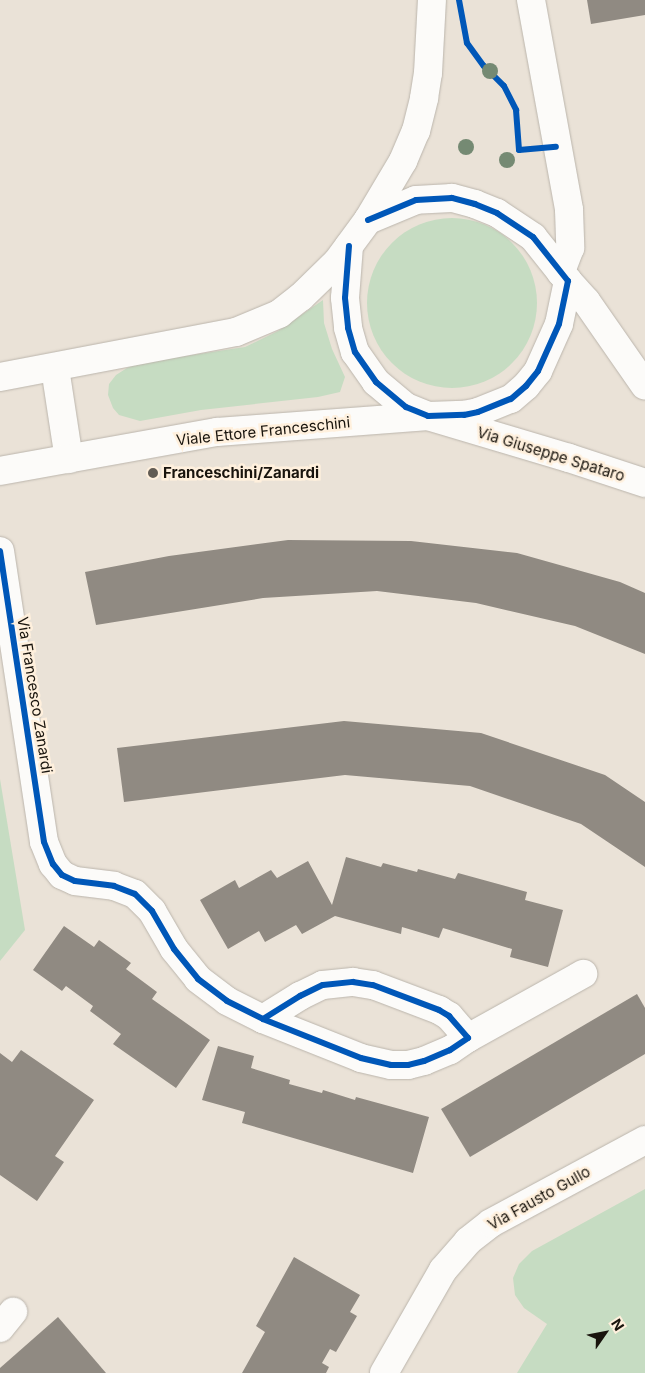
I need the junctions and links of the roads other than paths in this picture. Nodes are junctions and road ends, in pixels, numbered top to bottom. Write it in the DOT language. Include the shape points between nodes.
graph roads {
  1 [pos="432,0"];
  2 [pos="530,0"];
  3 [pos="368,220"];
  4 [pos="349,246"];
  5 [pos="565,276"];
  6 [pos="55,368"];
  7 [pos="0,377"];
  8 [pos="645,386"];
  9 [pos="428,416"];
  10 [pos="69,459"];
  11 [pos="0,471"];
  12 [pos="645,483"];
  13 [pos="0,551"];
  14 [pos="583,974"];
  15 [pos="263,1019"];
  16 [pos="468,1038"];
  17 [pos="645,1140"];
  18 [pos="384,1373"];
  1 -- 3 [label="street" via="428,74 416,131 403,161"];
  2 -- 5 [label="street, Viale Ettore Franceschini" via="569,210 570,248"];
  3 -- 4 [label="street"];
  3 -- 5 [label="street" via="416,200 462,200 511,220 533,237"];
  4 -- 6 [label="street" via="301,297 279,314 251,327"];
  4 -- 9 [label="street" via="346,298 348,328 355,352 385,391 406,407"];
  5 -- 8 [label="street"];
  5 -- 9 [label="street, Viale Ettore Franceschini" via="564,307 554,338 538,371 526,386 511,399 478,412"];
  6 -- 7 [label="street"];
  6 -- 10 [label="street"];
  9 -- 10 [label="street, Viale Ettore Franceschini" via="217,432"];
  9 -- 12 [label="street, Via Giuseppe Spataro"];
  10 -- 11 [label="street, Viale Ettore Franceschini"];
  13 -- 15 [label="street, Via Francesco Zanardi" via="44,842 52,864 62,875 75,881 126,889 143,900 159,920 174,949 198,978 227,1001"];
  14 -- 16 [label="street, Via Francesco Zanardi"];
  15 -- 16 [label="street, Via Francesco Zanardi" via="361,1058 391,1065 424,1061"];
  15 -- 16 [label="street" via="316,988 353,982 373,985 439,1010 450,1016"];
  17 -- 18 [label="street, Via Fausto Gullo" via="491,1223 468,1241 443,1270"];
}
